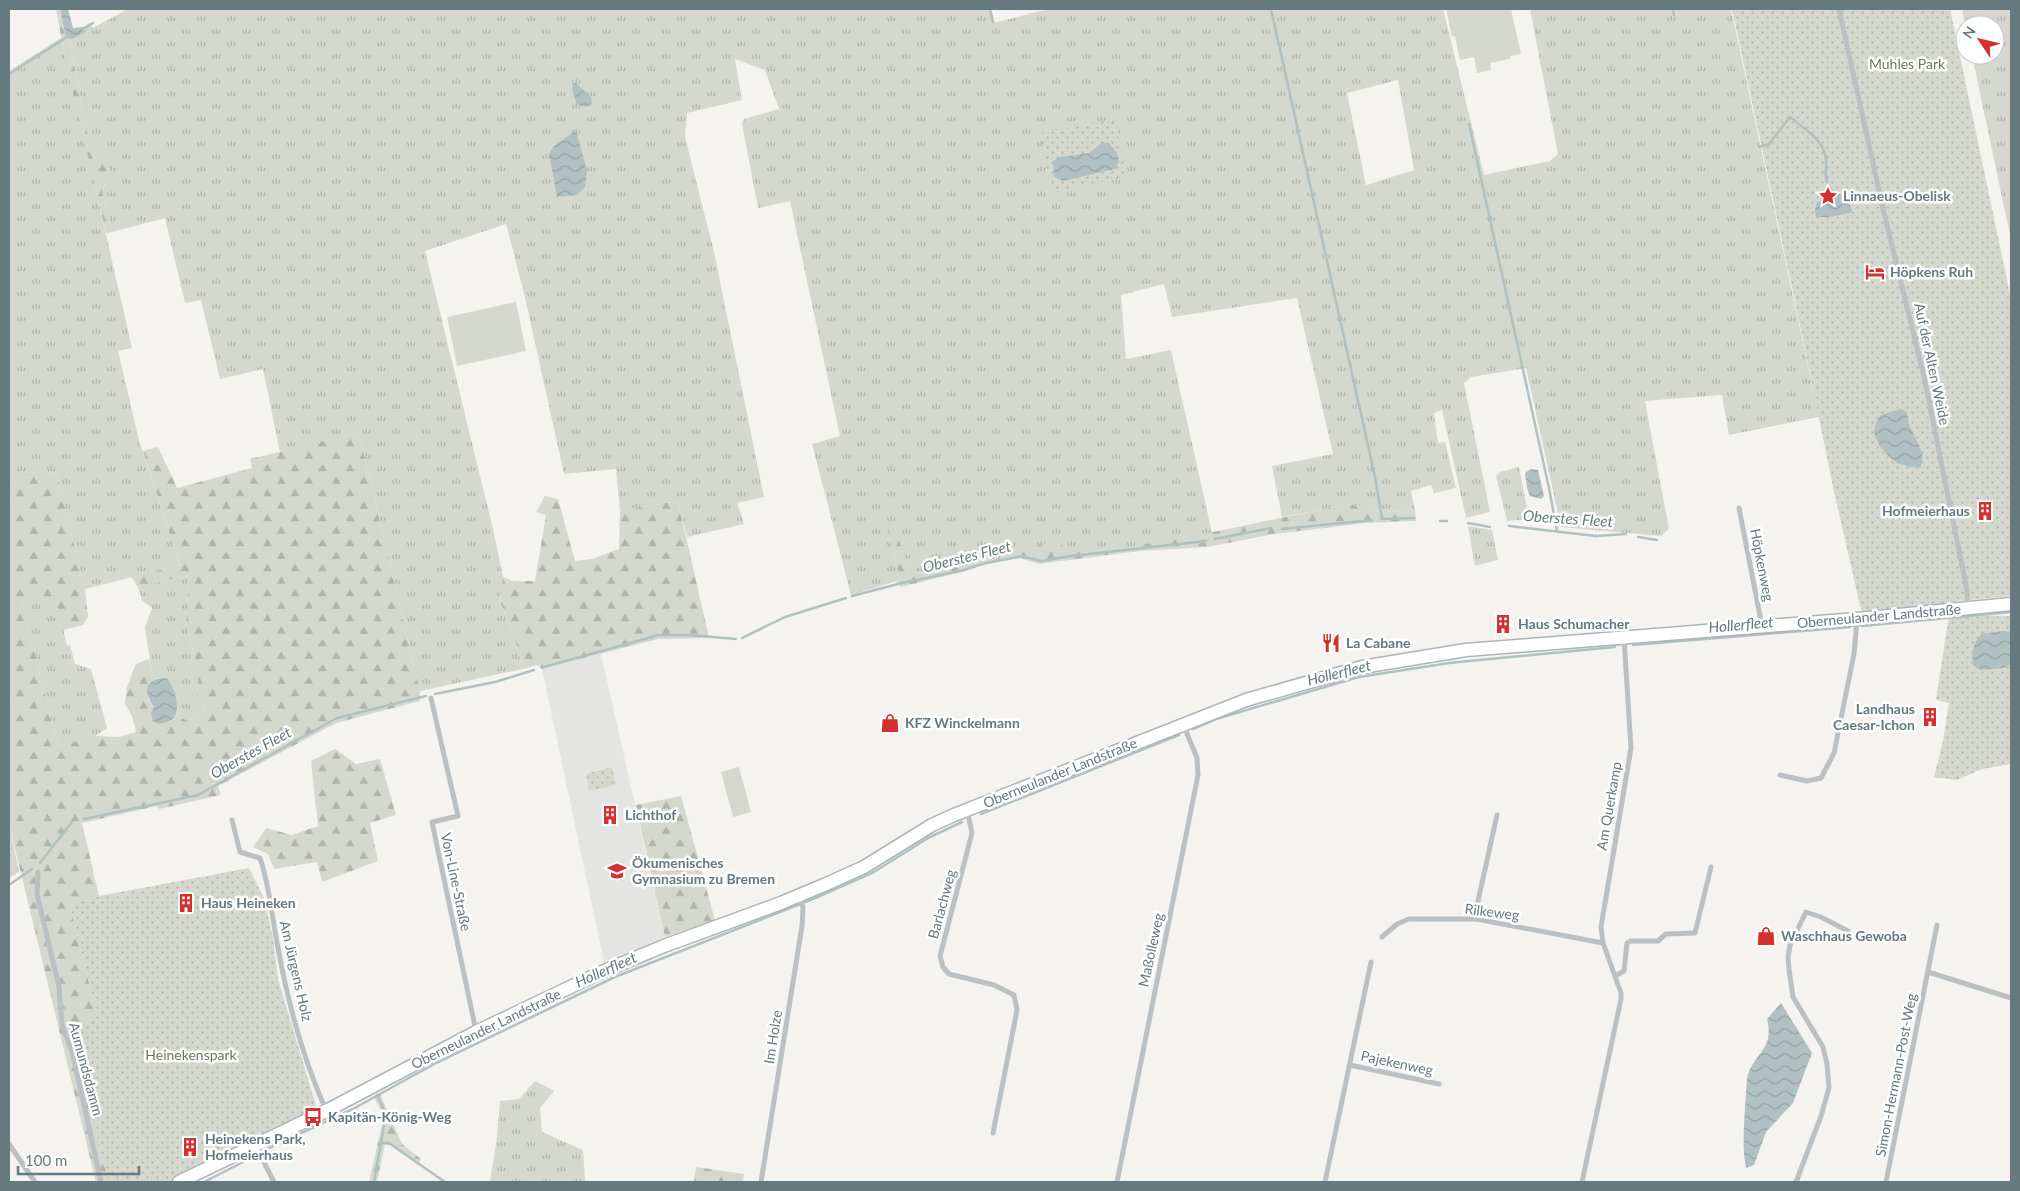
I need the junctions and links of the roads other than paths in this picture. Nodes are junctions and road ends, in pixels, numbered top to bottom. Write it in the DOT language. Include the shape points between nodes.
graph roads {
  1 [pos="1839,9"];
  2 [pos="1740,508"];
  3 [pos="2011,604"];
  4 [pos="1967,608"];
  5 [pos="1857,619"];
  6 [pos="1762,626"];
  7 [pos="1624,637"];
  8 [pos="432,698"];
  9 [pos="1183,724"];
  10 [pos="1780,775"];
  11 [pos="967,810"];
  12 [pos="1497,815"];
  13 [pos="232,820"];
  14 [pos="1711,867"];
  15 [pos="38,872"];
  16 [pos="801,902"];
  17 [pos="1476,919"];
  18 [pos="1937,925"];
  19 [pos="1848,931"];
  20 [pos="1382,938"];
  21 [pos="1603,943"];
  22 [pos="1371,962"];
  23 [pos="1928,972"];
  24 [pos="1615,976"];
  25 [pos="2011,998"];
  26 [pos="476,1032"];
  27 [pos="1350,1065"];
  28 [pos="1439,1084"];
  29 [pos="326,1111"];
  30 [pos="993,1133"];
  31 [pos="9,1144"];
  32 [pos="254,1145"];
  33 [pos="34,1182"];
  34 [pos="101,1182"];
  35 [pos="179,1182"];
  36 [pos="274,1182"];
  37 [pos="761,1182"];
  38 [pos="1117,1182"];
  39 [pos="1325,1182"];
  40 [pos="1582,1182"];
  41 [pos="1796,1182"];
  42 [pos="1886,1182"];
  1 -- 4 [label="street, Auf der Alten Weide" via="1928,396 1967,590"];
  2 -- 6 [label="street, Höpkenweg"];
  3 -- 4 [label="street, Oberneulander Landstraße"];
  4 -- 5 [label="street, Oberneulander Landstraße"];
  5 -- 6 [label="street, Oberneulander Landstraße"];
  5 -- 10 [label="street" via="1854,654 1834,753 1821,778 1807,781"];
  6 -- 7 [label="street, Oberneulander Landstraße"];
  7 -- 9 [label="street, Oberneulander Landstraße" via="1466,650 1362,667 1274,692"];
  7 -- 21 [label="street, Am Querkamp" via="1631,748 1604,899 1600,927"];
  8 -- 26 [label="street, Von-Line-Straße" via="458,816 432,822"];
  9 -- 11 [label="street, Oberneulander Landstraße"];
  9 -- 38 [label="street, Maßolleweg" via="1197,758 1198,775"];
  11 -- 16 [label="street, Oberneulander Landstraße" via="932,825"];
  11 -- 30 [label="street, Barlachweg" via="972,833 940,956 949,974 994,985 1014,995 1017,1010"];
  12 -- 17 [label="street"];
  13 -- 29 [label="street, Am Jürgens Holz" via="240,852 260,858 265,871 285,983 309,1073"];
  14 -- 24 [label="street" via="1695,933 1666,934 1658,942 1630,941 1627,943 1624,971"];
  15 -- 34 [label="street, Aumundsdamm" via="37,894 58,988 62,1025 73,1055"];
  16 -- 26 [label="street, Oberneulander Landstraße" via="664,946"];
  16 -- 37 [label="street, Im Holze" via="802,926"];
  17 -- 20 [label="street, Rilkeweg" via="1409,919 1397,924"];
  17 -- 21 [label="street, Rilkeweg"];
  18 -- 23 [label="street, Simon-Hermann-Post-Weg"];
  19 -- 41 [label="street" via="1806,912 1790,945 1788,957 1793,998 1823,1047 1829,1088"];
  21 -- 24 [label="street, Am Querkamp"];
  22 -- 27 [label="street"];
  23 -- 25 [label="street"];
  23 -- 42 [label="street, Simon-Hermann-Post-Weg"];
  24 -- 40 [label="street, Am Querkamp" via="1621,999"];
  26 -- 29 [label="street, Oberneulander Landstraße"];
  27 -- 28 [label="street, Pajekenweg"];
  27 -- 39 [label="street"];
  29 -- 32 [label="street, Oberneulander Landstraße"];
  31 -- 33 [label="street"];
  32 -- 35 [label="street, Oberneulander Landstraße"];
  32 -- 36 [label="street"];
}
